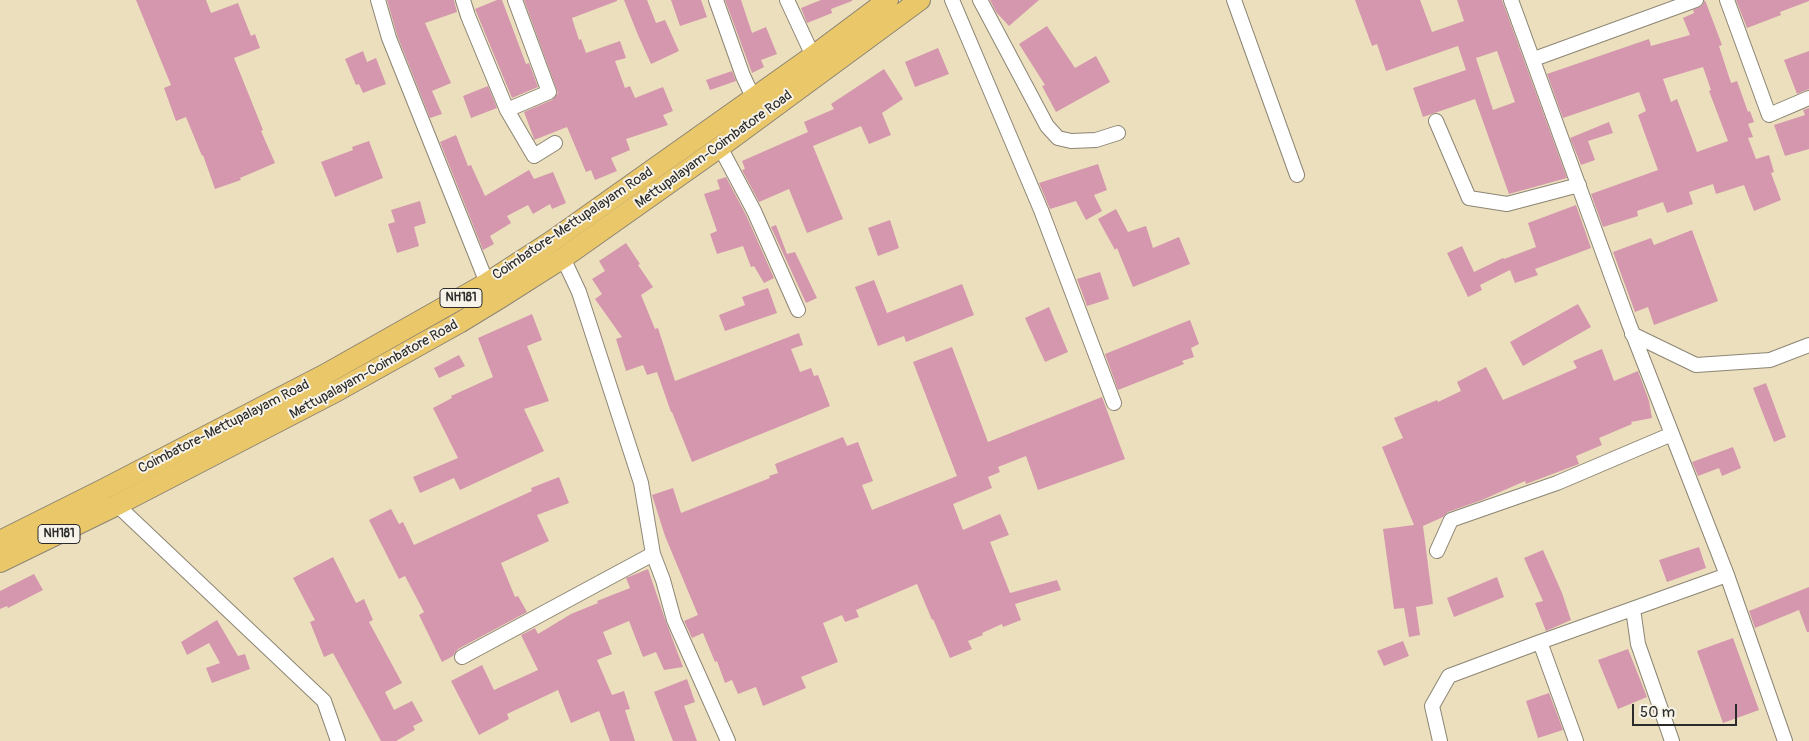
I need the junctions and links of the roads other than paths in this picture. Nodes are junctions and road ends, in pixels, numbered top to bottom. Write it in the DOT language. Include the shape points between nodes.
graph roads {
  1 [pos="378,0"];
  2 [pos="463,0"];
  3 [pos="515,0"];
  4 [pos="716,0"];
  5 [pos="787,0"];
  6 [pos="888,0"];
  7 [pos="920,0"];
  8 [pos="952,0"];
  9 [pos="980,0"];
  10 [pos="1234,0"];
  11 [pos="1511,0"];
  12 [pos="1696,0"];
  13 [pos="1727,0"];
  14 [pos="813,56"];
  15 [pos="1534,59"];
  16 [pos="753,97"];
  17 [pos="1809,98"];
  18 [pos="507,110"];
  19 [pos="1436,121"];
  20 [pos="1118,133"];
  21 [pos="555,143"];
  22 [pos="720,147"];
  23 [pos="1297,175"];
  24 [pos="1579,185"];
  25 [pos="558,250"];
  26 [pos="487,283"];
  27 [pos="798,310"];
  28 [pos="1632,334"];
  29 [pos="1809,345"];
  30 [pos="1114,403"];
  31 [pos="1672,434"];
  32 [pos="117,505"];
  33 [pos="0,541"];
  34 [pos="1437,551"];
  35 [pos="653,554"];
  36 [pos="0,562"];
  37 [pos="1726,576"];
  38 [pos="1633,609"];
  39 [pos="1540,642"];
  40 [pos="462,657"];
  41 [pos="1572,740"];
  42 [pos="338,741"];
  43 [pos="728,741"];
  44 [pos="1440,741"];
  45 [pos="1672,741"];
  46 [pos="1785,741"];
  1 -- 26 [label="street" via="389,38"];
  2 -- 18 [label="street"];
  3 -- 18 [label="street" via="549,92"];
  4 -- 16 [label="street"];
  5 -- 14 [label="street"];
  6 -- 14 [label="highway, Coimbatore-Mettupalayam Road / NH181"];
  7 -- 22 [label="highway, Mettupalayam-Coimbatore Road / NH181"];
  8 -- 30 [label="street" via="1041,210"];
  9 -- 20 [label="street" via="1047,126 1058,138 1096,140"];
  10 -- 23 [label="street"];
  11 -- 15 [label="street"];
  12 -- 15 [label="street"];
  13 -- 17 [label="street" via="1769,115"];
  14 -- 16 [label="highway, Coimbatore-Mettupalayam Road / NH181"];
  15 -- 24 [label="street"];
  16 -- 25 [label="highway, Coimbatore-Mettupalayam Road / NH181"];
  18 -- 21 [label="street" via="534,156"];
  19 -- 24 [label="street" via="1469,198 1507,204"];
  22 -- 25 [label="highway, Mettupalayam-Coimbatore Road / NH181"];
  22 -- 27 [label="street" via="754,211"];
  24 -- 28 [label="street"];
  25 -- 26 [label="highway, Coimbatore-Mettupalayam Road / NH181"];
  25 -- 32 [label="highway, Mettupalayam-Coimbatore Road / NH181" via="459,323 346,386"];
  25 -- 35 [label="street" via="579,292 641,483"];
  26 -- 33 [label="highway, Coimbatore-Mettupalayam Road / NH181" via="324,375"];
  28 -- 29 [label="street" via="1696,365 1770,360"];
  28 -- 31 [label="street"];
  31 -- 34 [label="street" via="1557,483 1451,520"];
  31 -- 37 [label="street"];
  32 -- 36 [label="highway, Mettupalayam-Coimbatore Road / NH181"];
  32 -- 42 [label="street" via="324,701"];
  35 -- 40 [label="street"];
  35 -- 43 [label="street" via="674,620"];
  37 -- 38 [label="street"];
  37 -- 46 [label="street"];
  38 -- 39 [label="street"];
  38 -- 45 [label="street" via="1638,644"];
  39 -- 41 [label="street"];
  39 -- 44 [label="street" via="1449,676 1432,706"];
}
